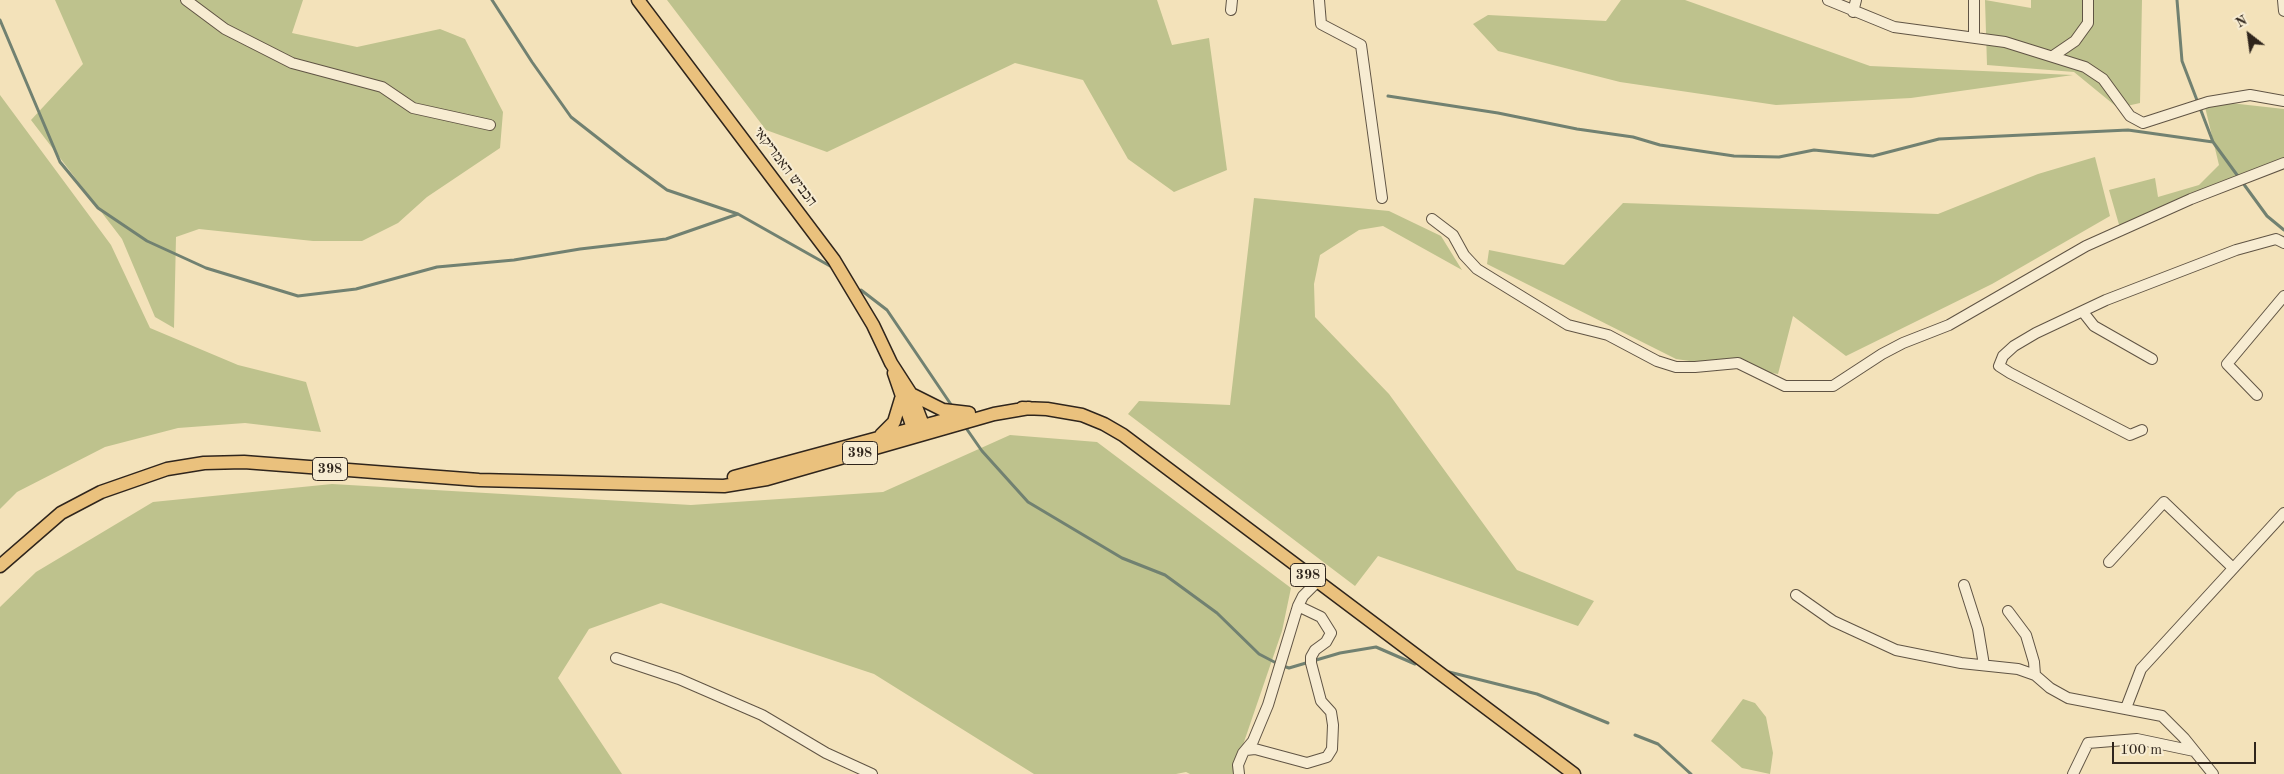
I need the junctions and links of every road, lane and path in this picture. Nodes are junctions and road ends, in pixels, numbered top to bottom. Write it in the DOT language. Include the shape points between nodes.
graph roads {
  1 [pos="186,0"];
  2 [pos="638,0"];
  3 [pos="1319,0"];
  4 [pos="1828,0"];
  5 [pos="1856,0"];
  6 [pos="1974,0"];
  7 [pos="2088,0"];
  8 [pos="2283,0"];
  9 [pos="2284,11"];
  10 [pos="1853,12"];
  11 [pos="1974,38"];
  12 [pos="2053,56"];
  13 [pos="2284,101"];
  14 [pos="490,125"];
  15 [pos="2284,163"];
  16 [pos="1382,198"];
  17 [pos="1432,219"];
  18 [pos="2284,243"];
  19 [pos="2284,296"];
  20 [pos="2083,312"];
  21 [pos="2152,359"];
  22 [pos="2257,395"];
  23 [pos="906,396"];
  24 [pos="1029,408"];
  25 [pos="969,413"];
  26 [pos="919,430"];
  27 [pos="2142,430"];
  28 [pos="878,437"];
  29 [pos="690,485"];
  30 [pos="2284,513"];
  31 [pos="2108,562"];
  32 [pos="0,566"];
  33 [pos="2233,568"];
  34 [pos="1317,582"];
  35 [pos="1964,585"];
  36 [pos="1796,595"];
  37 [pos="1298,606"];
  38 [pos="2008,611"];
  39 [pos="616,658"];
  40 [pos="1984,665"];
  41 [pos="2035,675"];
  42 [pos="2126,708"];
  43 [pos="1246,750"];
  44 [pos="2194,752"];
  45 [pos="872,774"];
  46 [pos="1238,774"];
  47 [pos="1574,774"];
  48 [pos="2073,774"];
  49 [pos="2213,774"];
  1 -- 14 [label="street" via="225,28 292,63 382,87 413,108"];
  2 -- 23 [label="main road, הכביש האמריקאי" via="834,260 873,325"];
  3 -- 16 [label="street" via="1321,24 1361,45"];
  4 -- 10 [label="street"];
  5 -- 10 [label="street"];
  6 -- 11 [label="street"];
  7 -- 12 [label="street" via="2088,23 2075,41"];
  8 -- 9 [label="street"];
  10 -- 11 [label="street" via="1894,27"];
  11 -- 12 [label="street" via="2005,42"];
  12 -- 13 [label="street" via="2085,67 2102,79 2130,116 2143,123 2208,102 2250,96"];
  15 -- 17 [label="street" via="2191,199 2086,246 1949,325 1882,354 1833,386 1785,386 1738,364 1676,367 1608,335 1568,325 1477,269 1464,255 1453,235"];
  18 -- 20 [label="street" via="2276,239 2236,250"];
  19 -- 22 [label="street" via="2227,364"];
  20 -- 21 [label="street" via="2094,326"];
  20 -- 27 [label="street" via="2014,346 1998,366 2130,435"];
  23 -- 25 [label="main road" via="943,410"];
  23 -- 26 [label="main road, הכביש האמריקאי"];
  23 -- 28 [label="main road" via="894,422"];
  24 -- 25 [label="main road, 398" via="990,408"];
  24 -- 26 [label="main road, 398"];
  24 -- 34 [label="main road, 398" via="1082,415 1104,424"];
  25 -- 26 [label="main road, 398"];
  26 -- 28 [label="main road, 398"];
  26 -- 29 [label="main road, 398" via="812,467 741,485"];
  28 -- 29 [label="main road, 398" via="749,474"];
  29 -- 32 [label="main road, 398" via="479,480 244,462 204,464 167,469 101,492 61,514"];
  30 -- 33 [label="street"];
  31 -- 33 [label="street" via="2164,502"];
  33 -- 42 [label="street" via="2141,669"];
  34 -- 37 [label="street"];
  34 -- 47 [label="main road, 398"];
  35 -- 40 [label="street" via="1978,629"];
  36 -- 40 [label="street" via="1833,621 1896,650"];
  37 -- 43 [label="street" via="1268,705"];
  37 -- 43 [label="street" via="1321,617 1331,633 1326,642 1315,650 1311,664 1321,701 1331,712 1332,749 1327,756 1306,763 1255,749"];
  38 -- 41 [label="street" via="2026,635"];
  39 -- 45 [label="street" via="679,679 762,715 826,753"];
  40 -- 41 [label="street" via="2018,669"];
  41 -- 42 [label="street" via="2068,698"];
  42 -- 44 [label="street" via="2162,716"];
  43 -- 46 [label="street" via="1238,765"];
  44 -- 48 [label="street" via="2137,739 2088,743"];
  44 -- 49 [label="street"];
}
